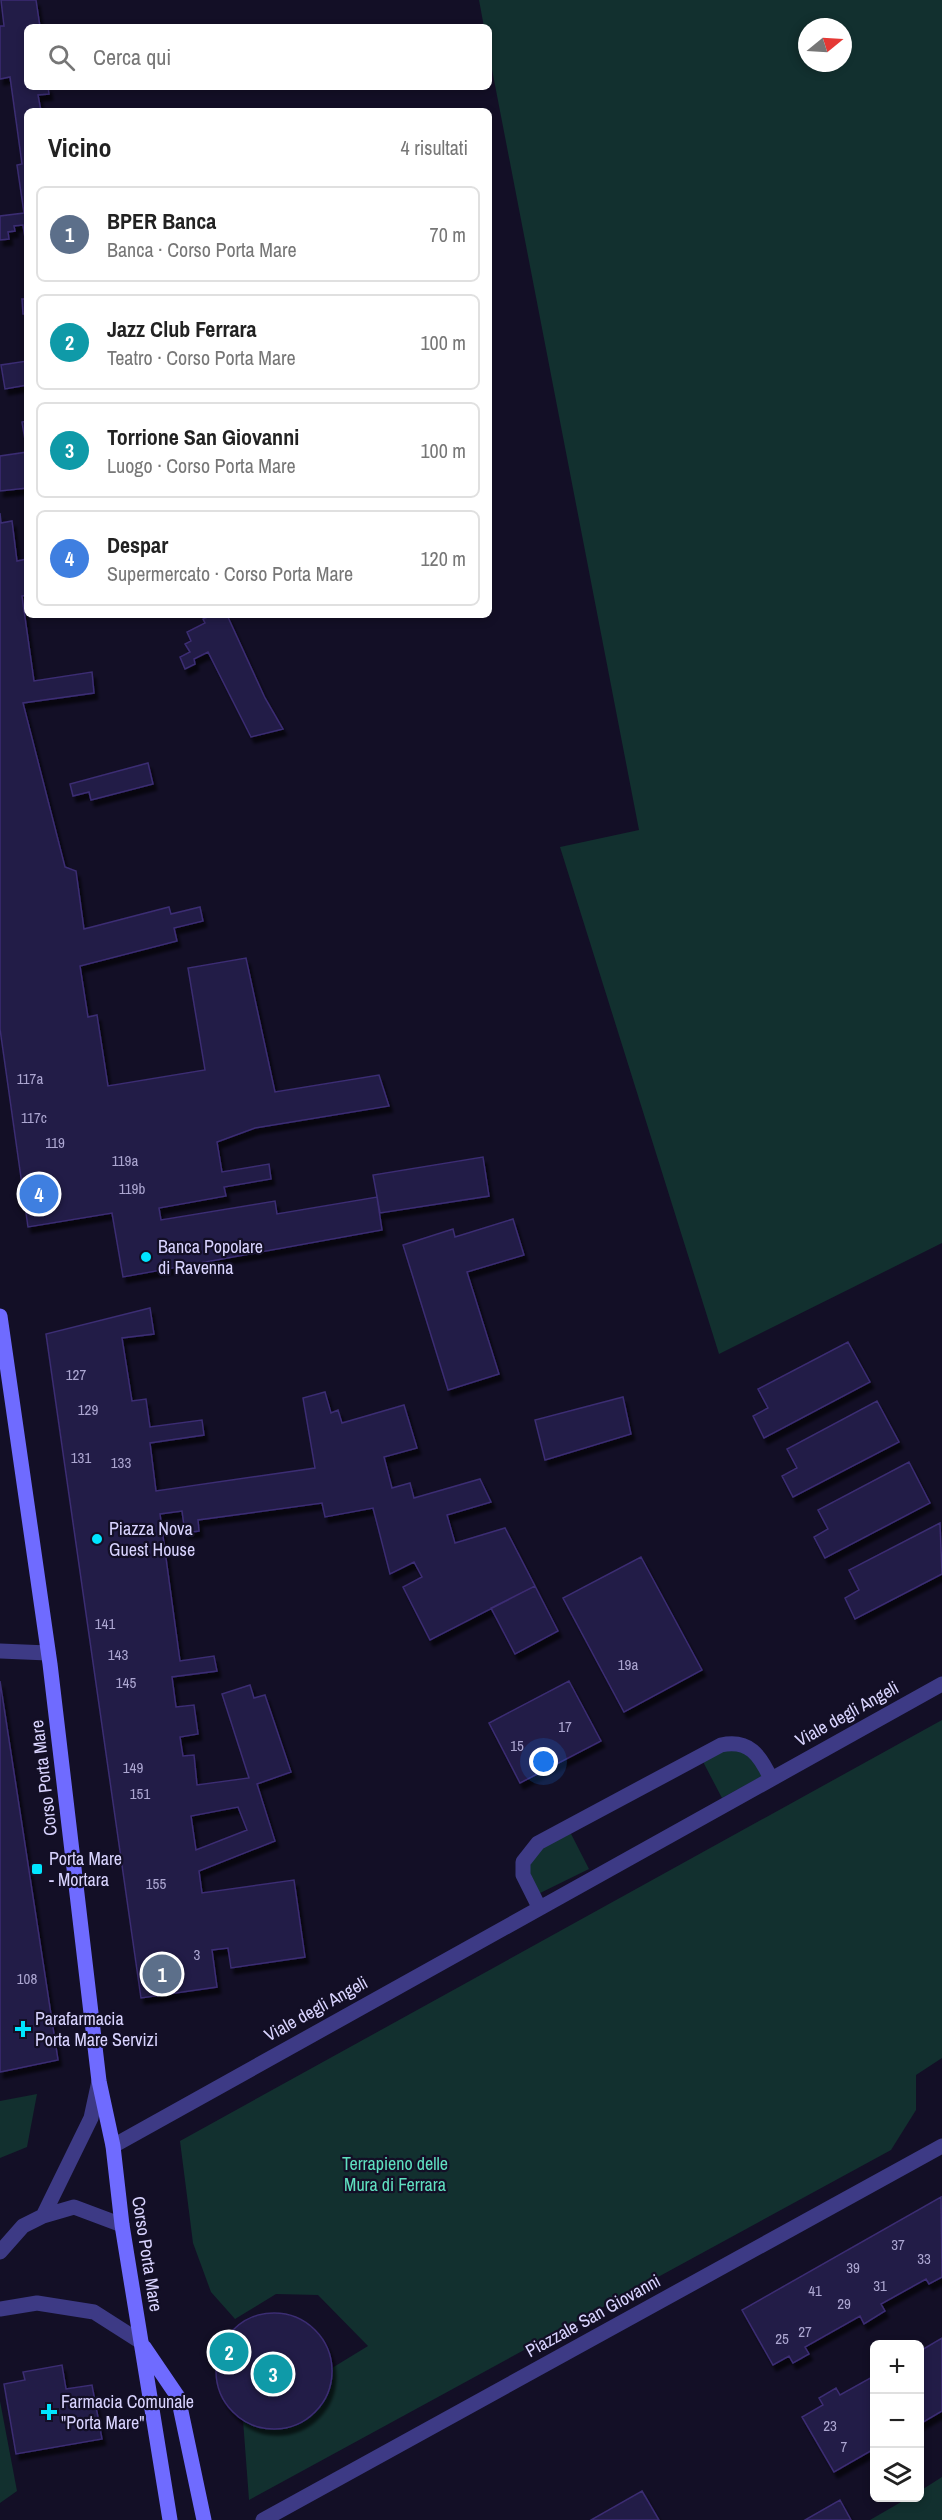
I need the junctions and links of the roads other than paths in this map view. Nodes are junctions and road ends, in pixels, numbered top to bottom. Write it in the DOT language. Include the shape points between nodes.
graph roads {
  1 [pos="0,1316"];
  2 [pos="0,1651"];
  3 [pos="48,1653"];
  4 [pos="942,1684"];
  5 [pos="771,1779"];
  6 [pos="540,1907"];
  7 [pos="99,2081"];
  8 [pos="113,2146"];
  9 [pos="942,2146"];
  10 [pos="43,2216"];
  11 [pos="122,2225"];
  12 [pos="0,2252"];
  13 [pos="0,2309"];
  14 [pos="141,2342"];
  15 [pos="170,2520"];
  16 [pos="204,2520"];
  17 [pos="263,2520"];
  1 -- 3 [label="street, Corso Porta Mare"];
  2 -- 3 [label="street"];
  3 -- 7 [label="street, Corso Porta Mare"];
  4 -- 5 [label="street, Viale degli Angeli"];
  5 -- 6 [label="street, Viale degli Angeli"];
  5 -- 6 [label="street" via="758,1755 747,1745 721,1745 567,1826 538,1843 524,1862 523,1875"];
  6 -- 8 [label="street, Viale degli Angeli"];
  7 -- 8 [label="street, Corso Porta Mare"];
  7 -- 10 [label="street" via="91,2118"];
  8 -- 11 [label="street, Corso Porta Mare"];
  9 -- 17 [label="street, Piazzale San Giovanni"];
  10 -- 11 [label="street" via="74,2206"];
  10 -- 12 [label="street" via="23,2226"];
  11 -- 14 [label="street, Corso Porta Mare"];
  13 -- 14 [label="street" via="37,2303 94,2312"];
  14 -- 15 [label="street, Corso Porta Mare"];
  14 -- 16 [label="street, Corso Porta Mare" via="178,2397"];
}
